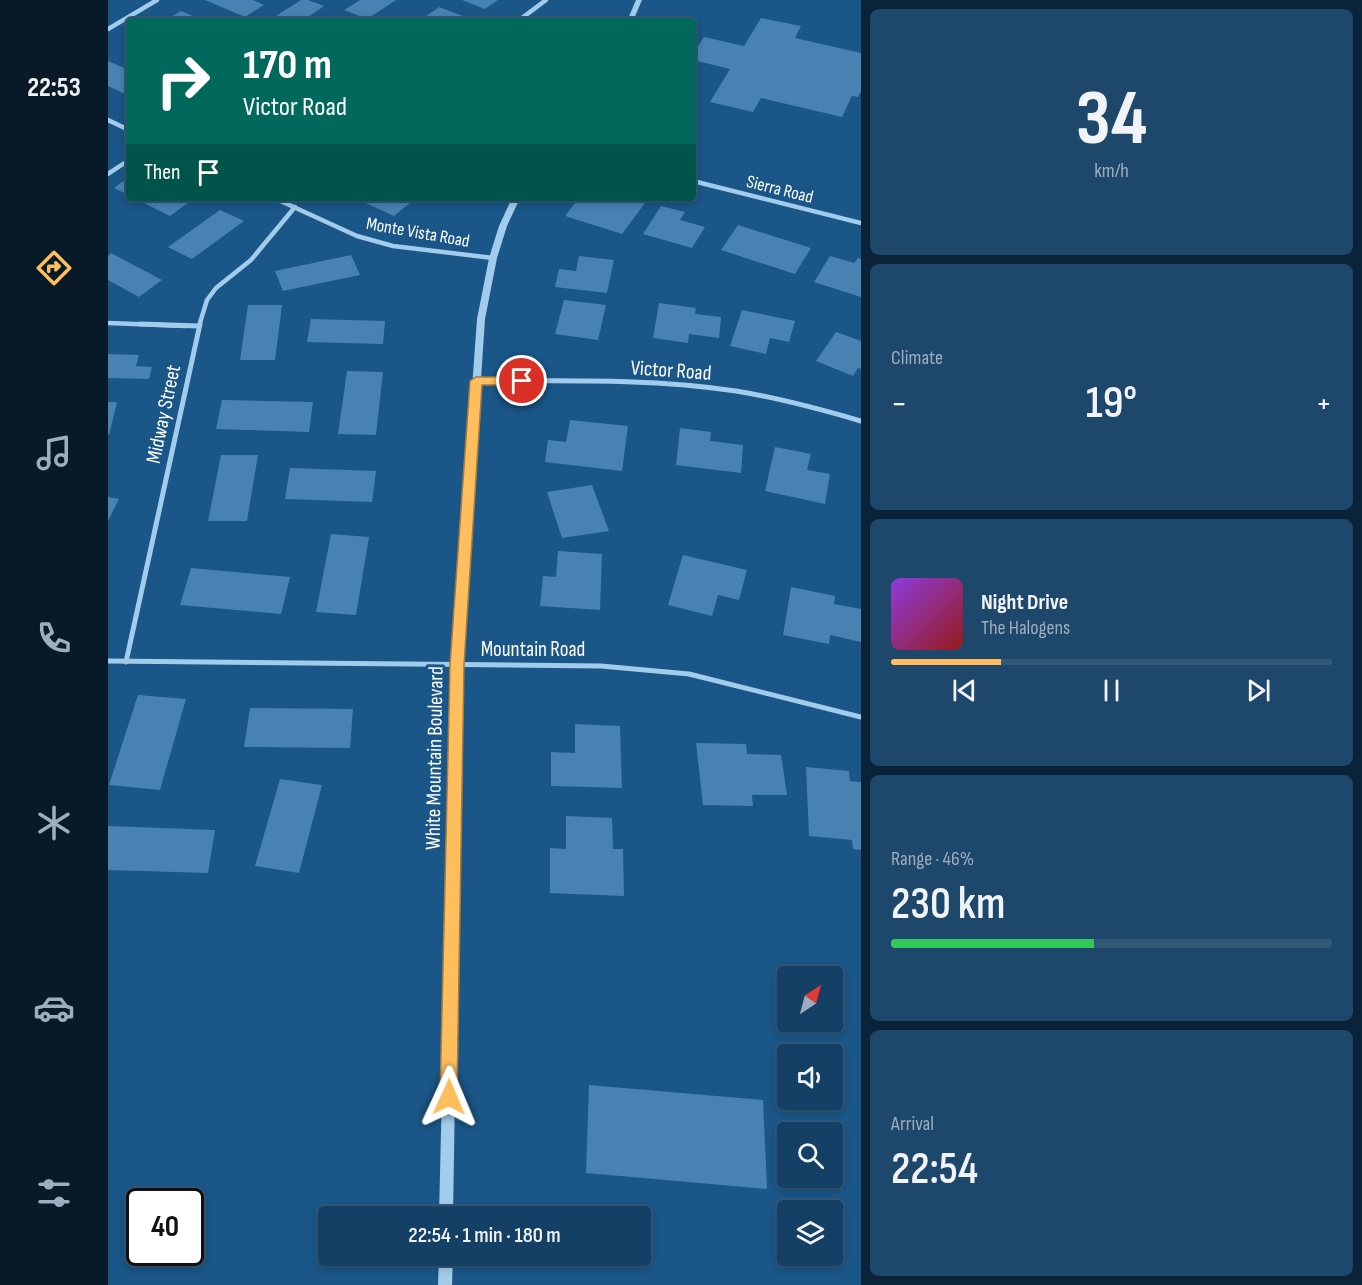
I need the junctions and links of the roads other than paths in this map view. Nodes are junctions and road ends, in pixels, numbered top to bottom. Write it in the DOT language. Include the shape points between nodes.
graph roads {
  1 [pos="157,0"];
  2 [pos="546,0"];
  3 [pos="639,0"];
  4 [pos="126,18"];
  5 [pos="127,18"];
  6 [pos="522,18"];
  7 [pos="631,18"];
  8 [pos="108,29"];
  9 [pos="108,120"];
  10 [pos="126,129"];
  11 [pos="126,162"];
  12 [pos="108,174"];
  13 [pos="696,182"];
  14 [pos="283,201"];
  15 [pos="515,201"];
  16 [pos="295,207"];
  17 [pos="861,223"];
  18 [pos="493,258"];
  19 [pos="108,323"];
  20 [pos="199,326"];
  21 [pos="476,381"];
  22 [pos="861,421"];
  23 [pos="108,661"];
  24 [pos="126,662"];
  25 [pos="457,665"];
  26 [pos="861,717"];
  27 [pos="446,1206"];
  28 [pos="446,1266"];
  29 [pos="445,1285"];
  1 -- 5 [label="street"];
  2 -- 6 [label="street"];
  3 -- 7 [label="street"];
  4 -- 8 [label="street"];
  9 -- 10 [label="street"];
  11 -- 12 [label="street"];
  13 -- 17 [label="street, Sierra Road"];
  14 -- 16 [label="street, Monte Vista Road"];
  15 -- 18 [label="street, White Mountain Boulevard"];
  16 -- 18 [label="street, Monte Vista Road" via="357,236 393,246"];
  16 -- 20 [label="street, Midway Street" via="251,260 216,288 207,300"];
  18 -- 21 [label="street, White Mountain Boulevard" via="481,319"];
  19 -- 20 [label="street"];
  20 -- 24 [label="street, Midway Street"];
  21 -- 22 [label="street, Victor Road" via="661,384 715,389 816,408"];
  21 -- 25 [label="street, White Mountain Boulevard"];
  23 -- 24 [label="street, Mountain Road"];
  24 -- 25 [label="street, Mountain Road"];
  25 -- 26 [label="street, Mountain Road" via="601,666 689,674"];
  25 -- 27 [label="street, White Mountain Boulevard"];
  28 -- 29 [label="street"];
}
